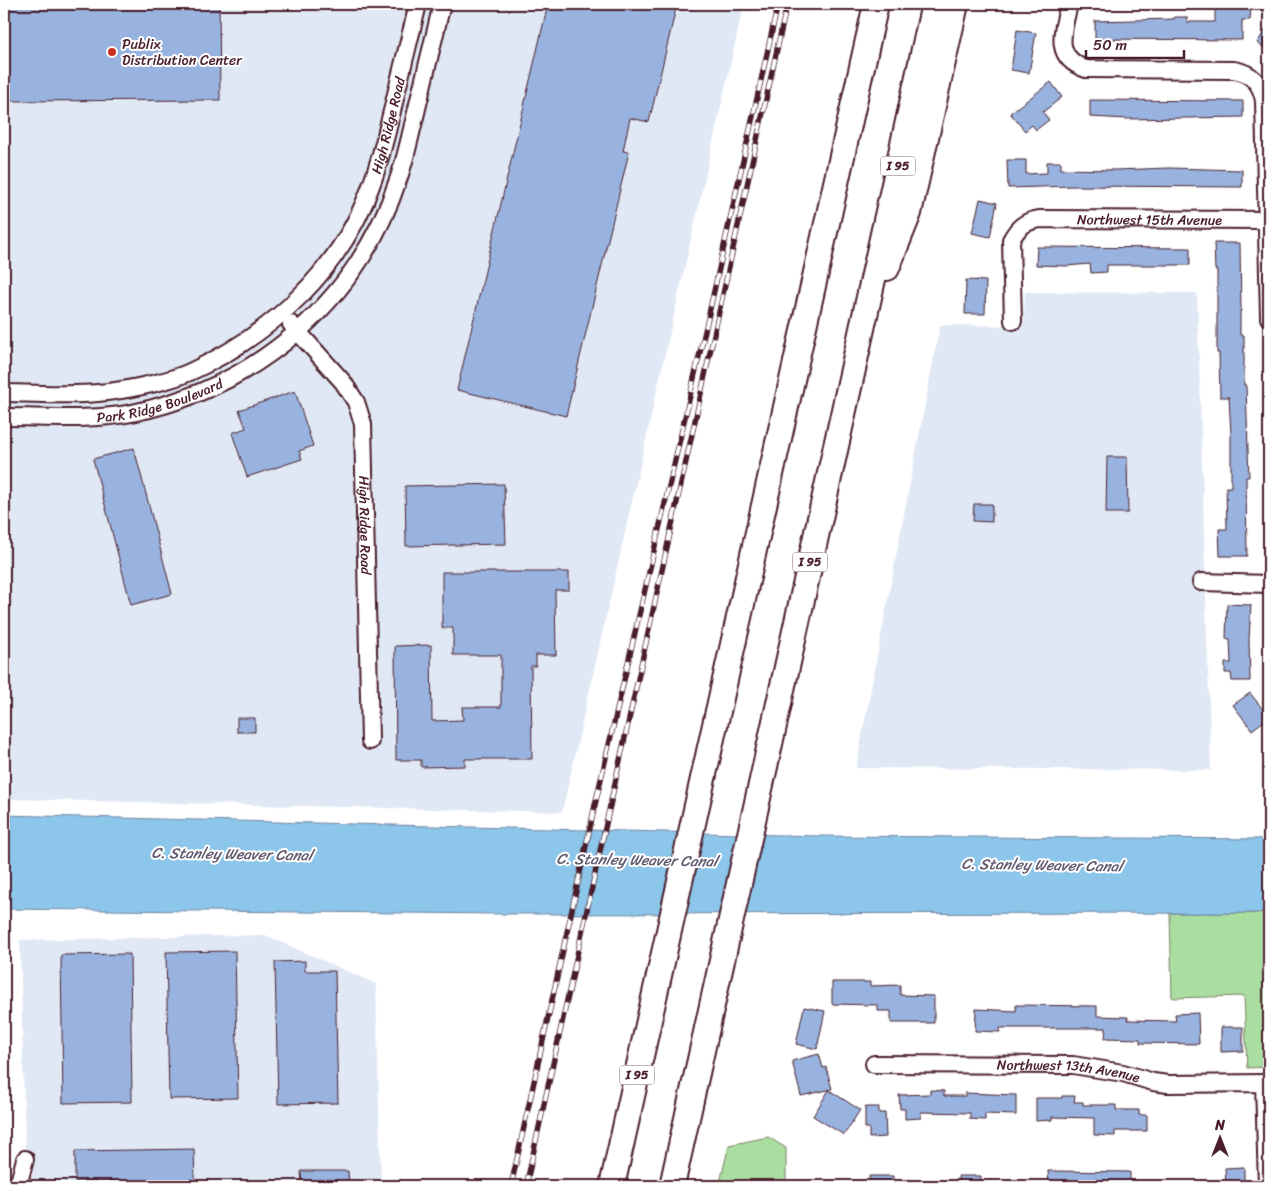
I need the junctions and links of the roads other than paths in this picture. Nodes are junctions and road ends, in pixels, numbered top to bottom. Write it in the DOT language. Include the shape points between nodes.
graph roads {
  1 [pos="418,4"];
  2 [pos="442,4"];
  3 [pos="876,4"];
  4 [pos="934,4"];
  5 [pos="956,4"];
  6 [pos="1069,4"];
  7 [pos="369,192"];
  8 [pos="390,202"];
  9 [pos="1267,220"];
  10 [pos="281,314"];
  11 [pos="1269,318"];
  12 [pos="1013,321"];
  13 [pos="862,327"];
  14 [pos="299,331"];
  15 [pos="4,393"];
  16 [pos="74,393"];
  17 [pos="4,417"];
  18 [pos="73,417"];
  19 [pos="1201,582"];
  20 [pos="1269,584"];
  21 [pos="370,741"];
  22 [pos="874,1064"];
  23 [pos="1267,1083"];
  24 [pos="25,1159"];
  25 [pos="18,1186"];
  26 [pos="612,1186"];
  27 [pos="672,1186"];
  28 [pos="1267,1186"];
  1 -- 7 [label="street, High Ridge Road" via="381,156"];
  2 -- 8 [label="street, High Ridge Road" via="404,160"];
  3 -- 26 [label="highway, I 95"];
  4 -- 13 [label="highway, I 95"];
  5 -- 13 [label="highway" via="909,213"];
  6 -- 9 [label="street" via="1062,44 1064,53 1086,70 1234,70 1252,76 1262,91 1264,101"];
  7 -- 8 [label="street"];
  7 -- 10 [label="street, High Ridge Road" via="358,217 327,266"];
  8 -- 14 [label="street, High Ridge Road" via="351,275"];
  9 -- 11 [label="street"];
  9 -- 12 [label="street, Northwest 15th Avenue" via="1030,221 1022,225 1011,240"];
  10 -- 14 [label="street, High Ridge Road"];
  10 -- 16 [label="street, Park Ridge Boulevard" via="239,345 188,373 144,385 98,393"];
  13 -- 27 [label="highway, I 95"];
  14 -- 18 [label="street, Park Ridge Boulevard" via="236,375 174,402 130,413"];
  14 -- 21 [label="street, High Ridge Road" via="343,382 356,402 363,424"];
  15 -- 16 [label="street, Park Ridge Boulevard"];
  16 -- 18 [label="street"];
  17 -- 18 [label="street, Park Ridge Boulevard"];
  19 -- 20 [label="street"];
  22 -- 23 [label="street, Northwest 13th Avenue" via="1073,1065 1168,1084"];
  23 -- 28 [label="street"];
  24 -- 25 [label="street"];
}
